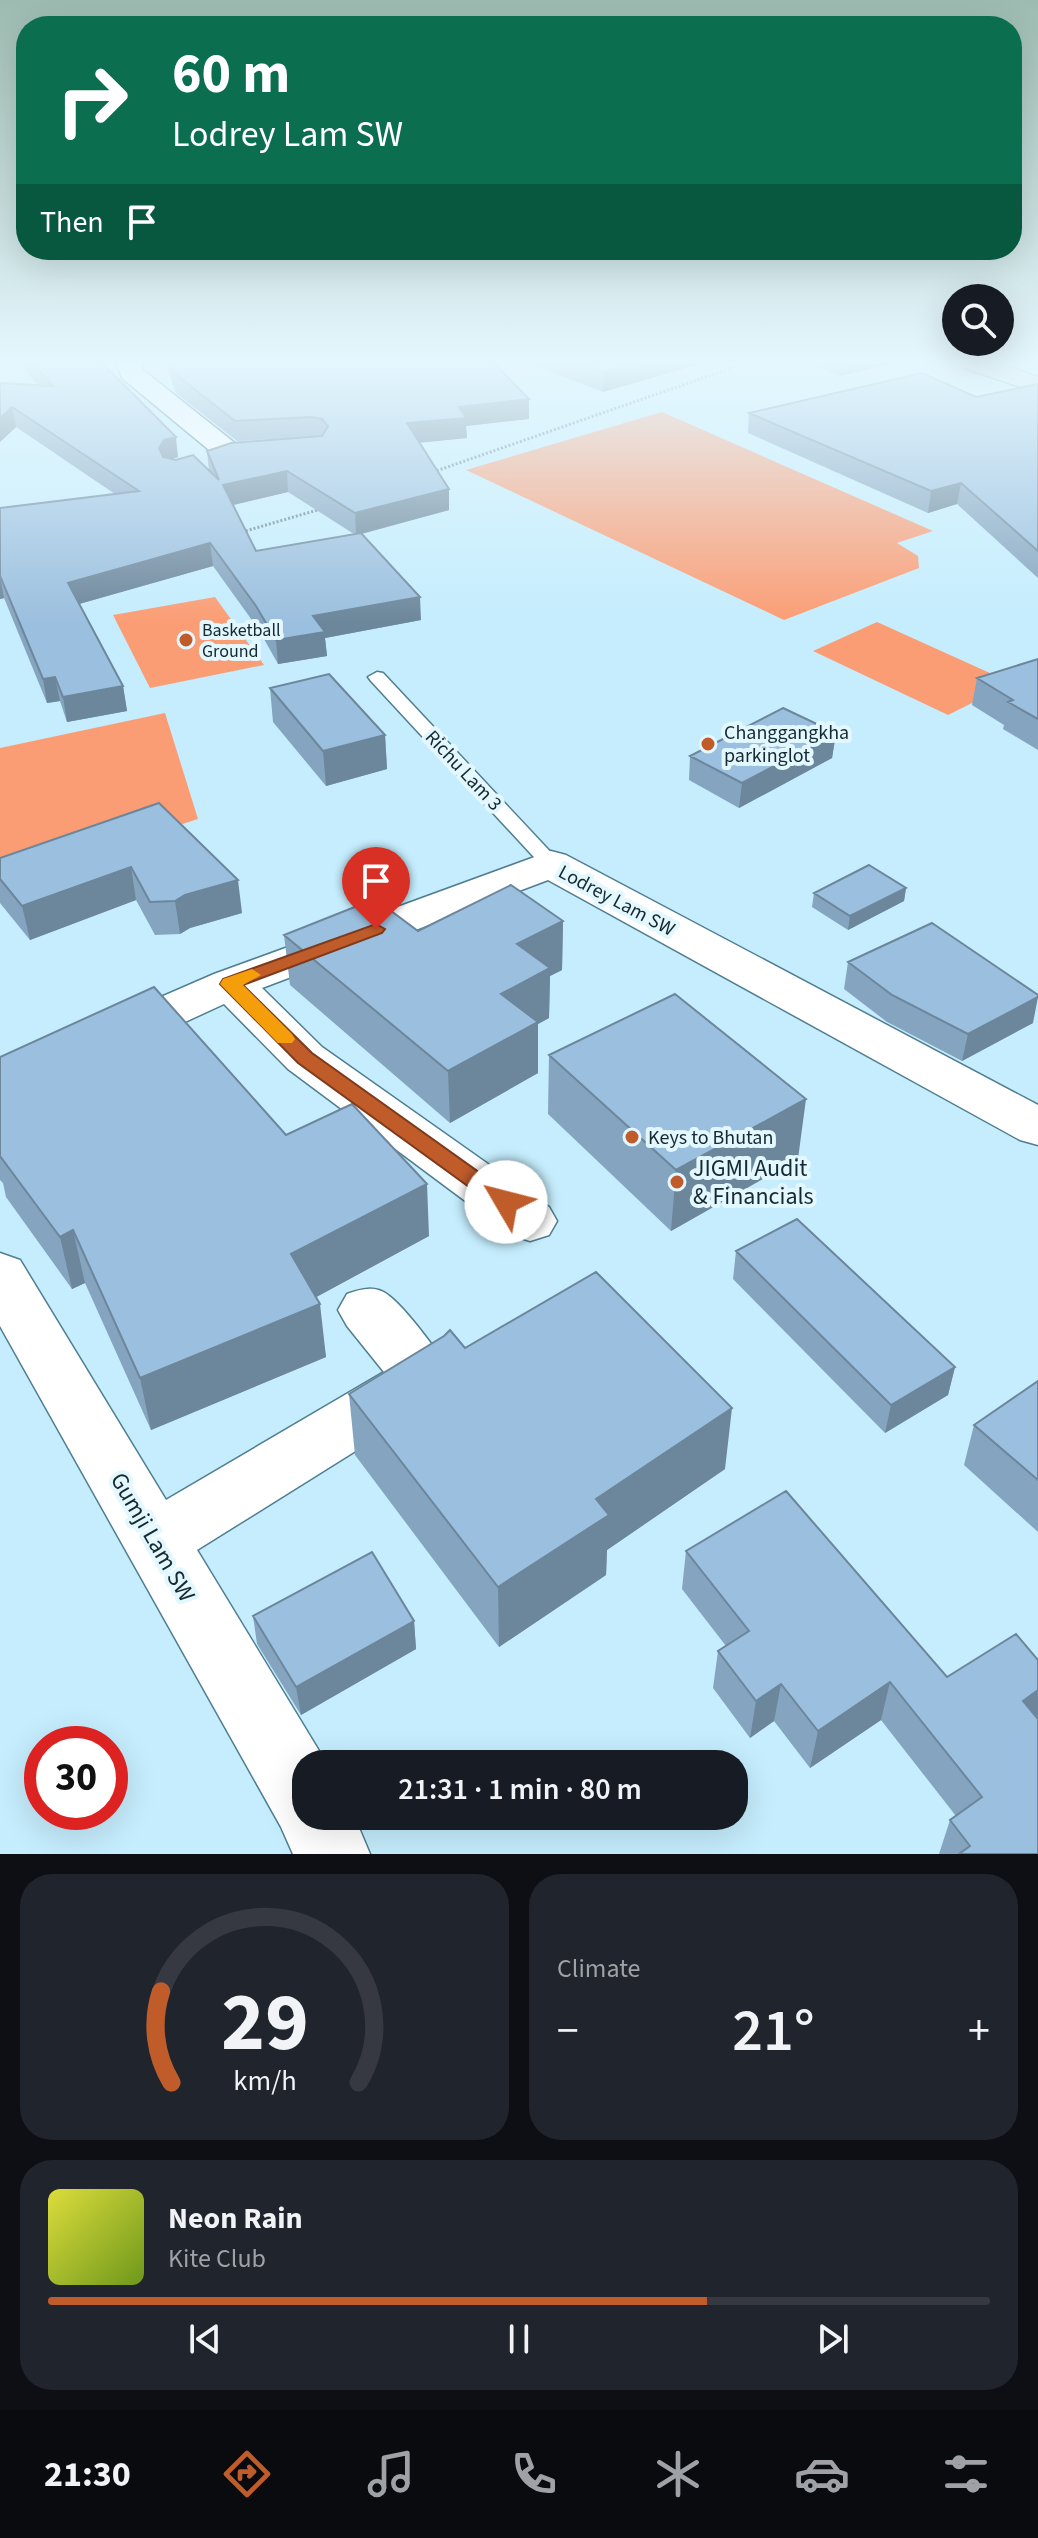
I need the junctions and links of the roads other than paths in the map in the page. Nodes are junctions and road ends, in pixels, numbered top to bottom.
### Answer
1 (208, 450) edge
2 (294, 450) edge
3 (377, 677) dead end
4 (551, 864) junction
5 (230, 984) junction
6 (84, 1049) edge
7 (1038, 1127) edge
8 (530, 1221) dead end
9 (0, 1275) edge
10 (367, 1310) dead end
11 (155, 1541) junction
12 (292, 1776) edge
13 (321, 1830) edge
14 (332, 1854) edge

1 - 2 street
3 - 4 lane, Richu Lam 3
4 - 5 street, Lodrey Lam SW
4 - 7 street, Lodrey Lam SW
5 - 6 street, Lodrey Lam SW
5 - 8 street
9 - 11 street, Gumji Lam SW
10 - 11 street
11 - 12 street, Gumji Lam SW
13 - 14 street

